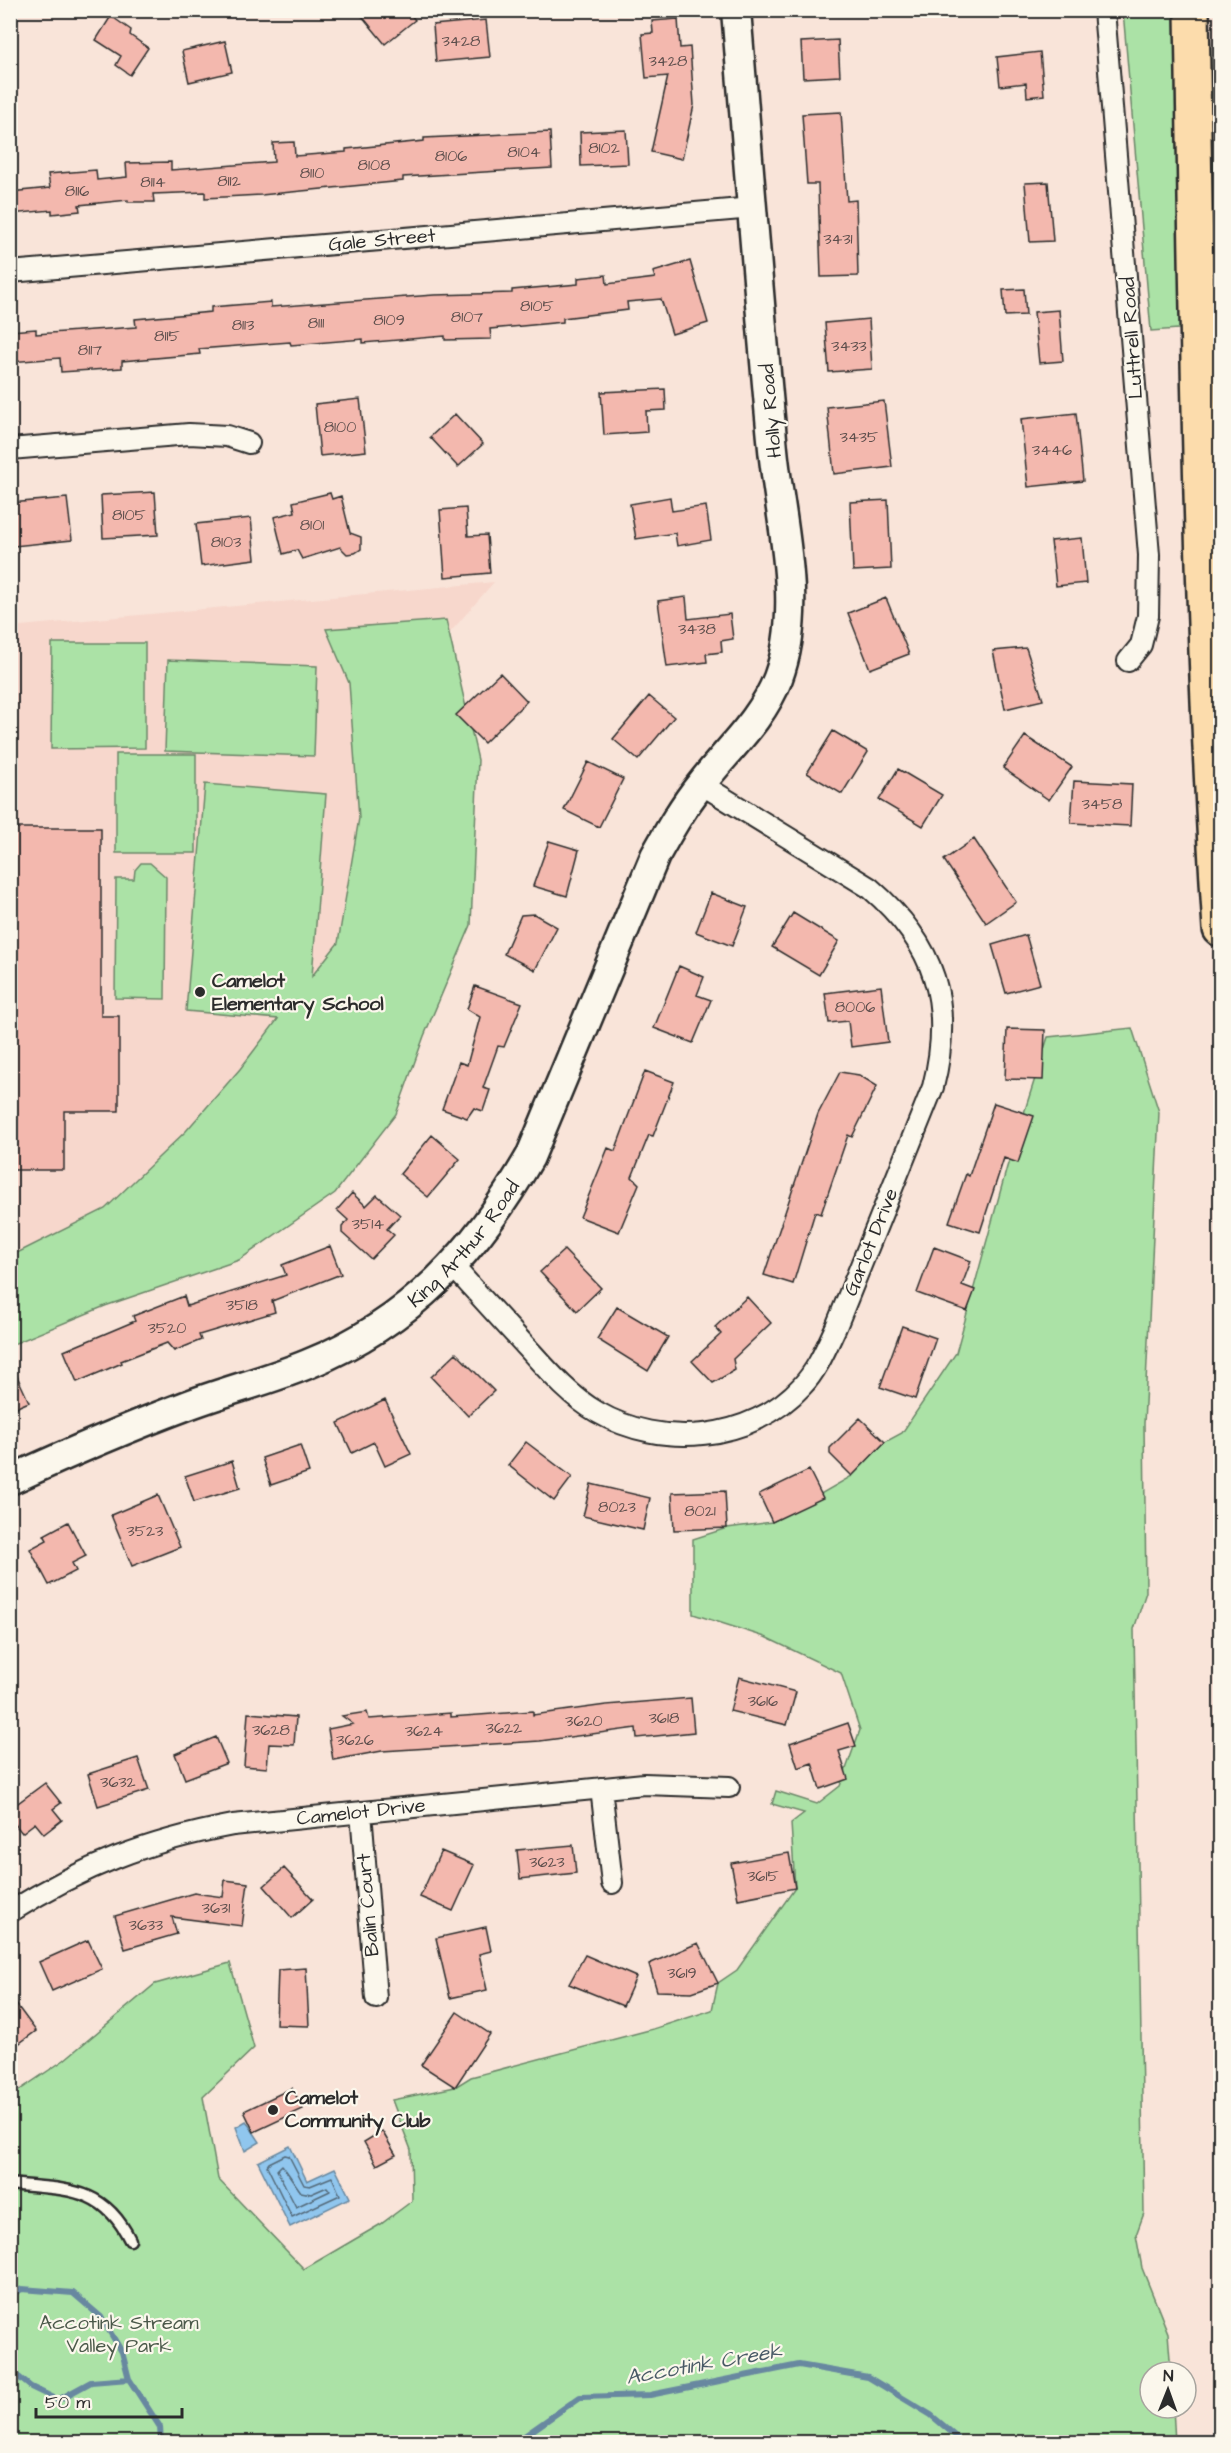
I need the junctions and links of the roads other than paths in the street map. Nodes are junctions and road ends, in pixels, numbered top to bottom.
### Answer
1 (736, 10) edge
2 (1104, 10) edge
3 (1192, 10) edge
4 (753, 208) junction
5 (10, 272) edge
6 (249, 443) dead end
7 (10, 449) edge
8 (1128, 661) dead end
9 (701, 784) junction
10 (1221, 928) edge
11 (453, 1266) junction
12 (10, 1480) edge
13 (729, 1787) dead end
14 (601, 1788) junction
15 (361, 1812) junction
16 (612, 1883) dead end
17 (10, 1912) edge
18 (376, 1998) dead end
19 (10, 2184) edge
20 (130, 2240) dead end

1 - 4 street, Holly Road
2 - 8 street, Luttrell Road
3 - 10 highway
4 - 5 street, Gale Street
4 - 9 street, Holly Road
6 - 7 street
9 - 11 street, King Arthur Road
9 - 11 street, Garlot Drive
11 - 12 street, King Arthur Road
13 - 14 street, Camelot Drive
14 - 15 street, Camelot Drive
14 - 16 street
15 - 17 street, Camelot Drive
15 - 18 street, Balin Court
19 - 20 lane

